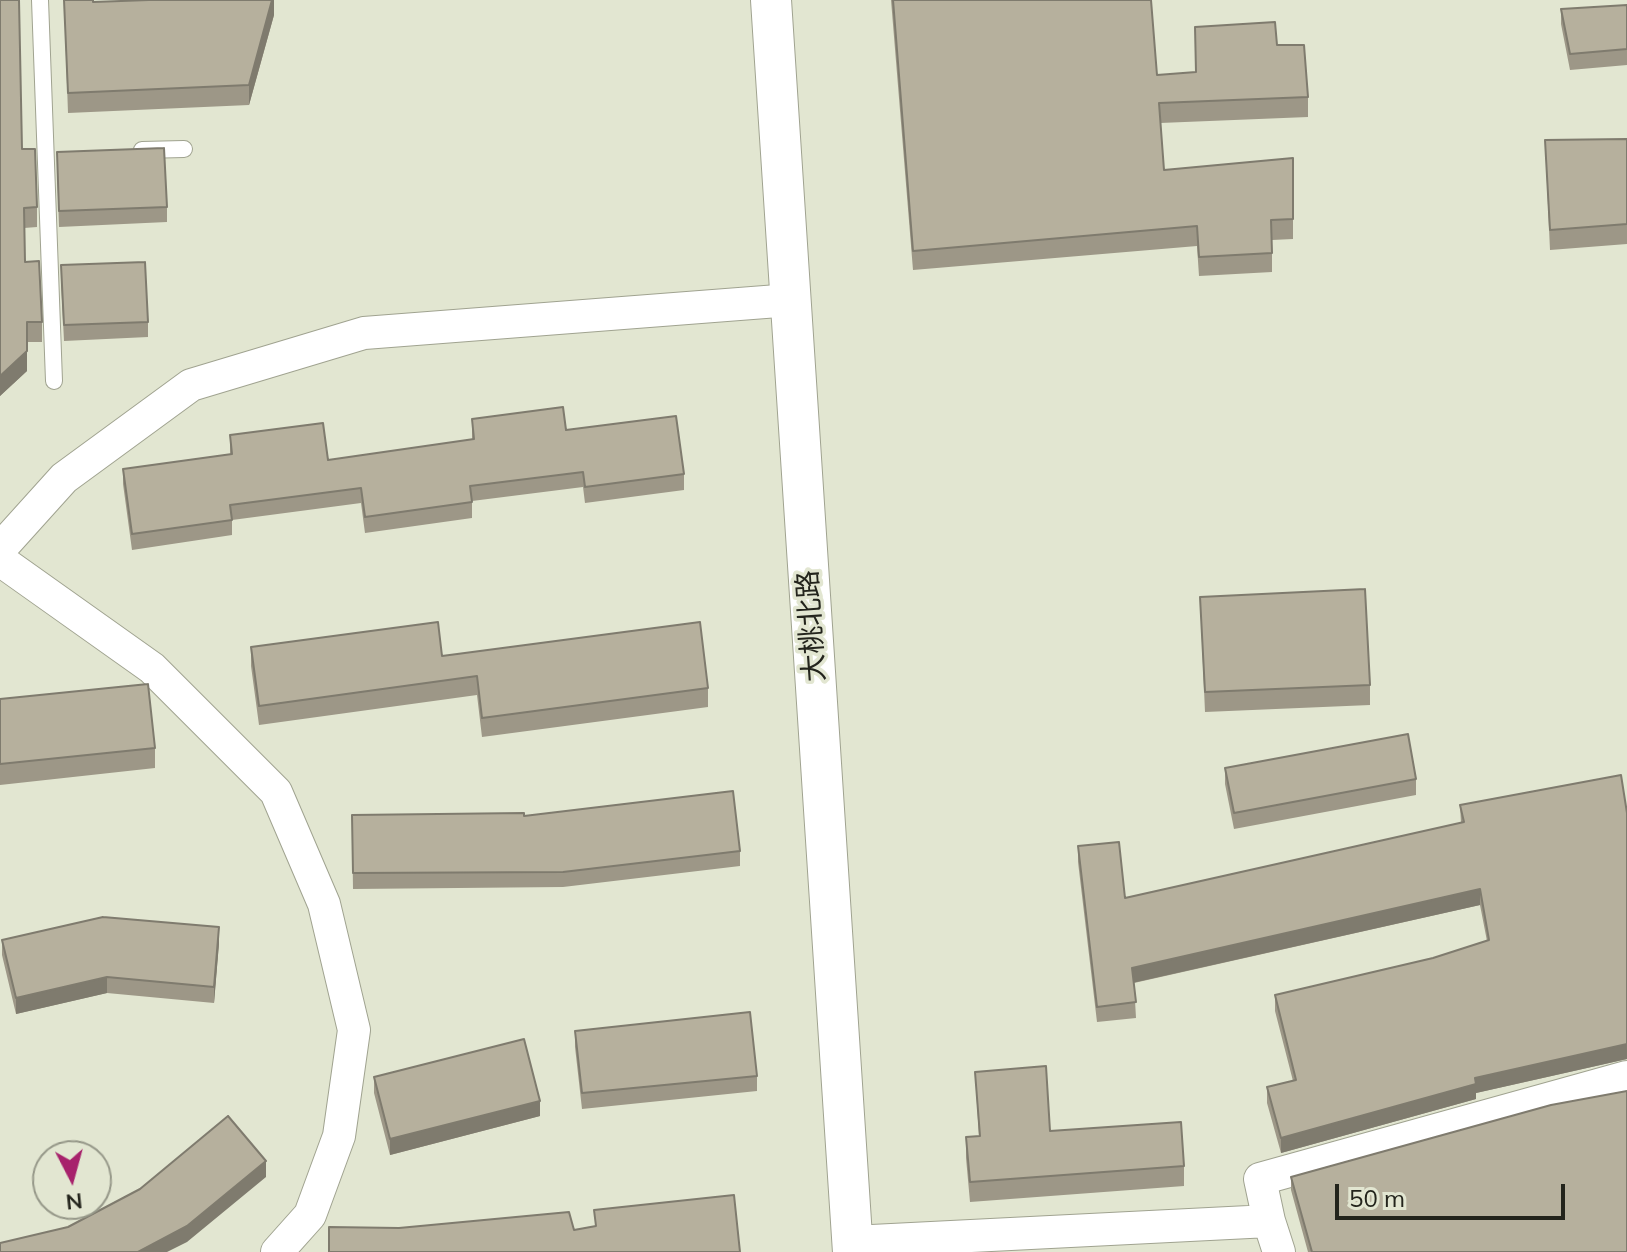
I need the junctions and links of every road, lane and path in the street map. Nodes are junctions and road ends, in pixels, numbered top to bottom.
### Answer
1 (40, 0) edge
2 (771, 0) edge
3 (184, 149) dead end
4 (123, 151) edge
5 (791, 300) junction
6 (54, 381) dead end
7 (0, 549) edge
8 (0, 560) edge
9 (1627, 1077) edge
10 (1269, 1221) junction
11 (852, 1247) edge
12 (277, 1252) edge
13 (1279, 1252) edge

1 - 6 lane
2 - 5 street, 大桃北路
3 - 4 lane
5 - 7 street
5 - 11 street, 大桃北路
8 - 12 street
9 - 10 street
10 - 11 street
10 - 13 street

